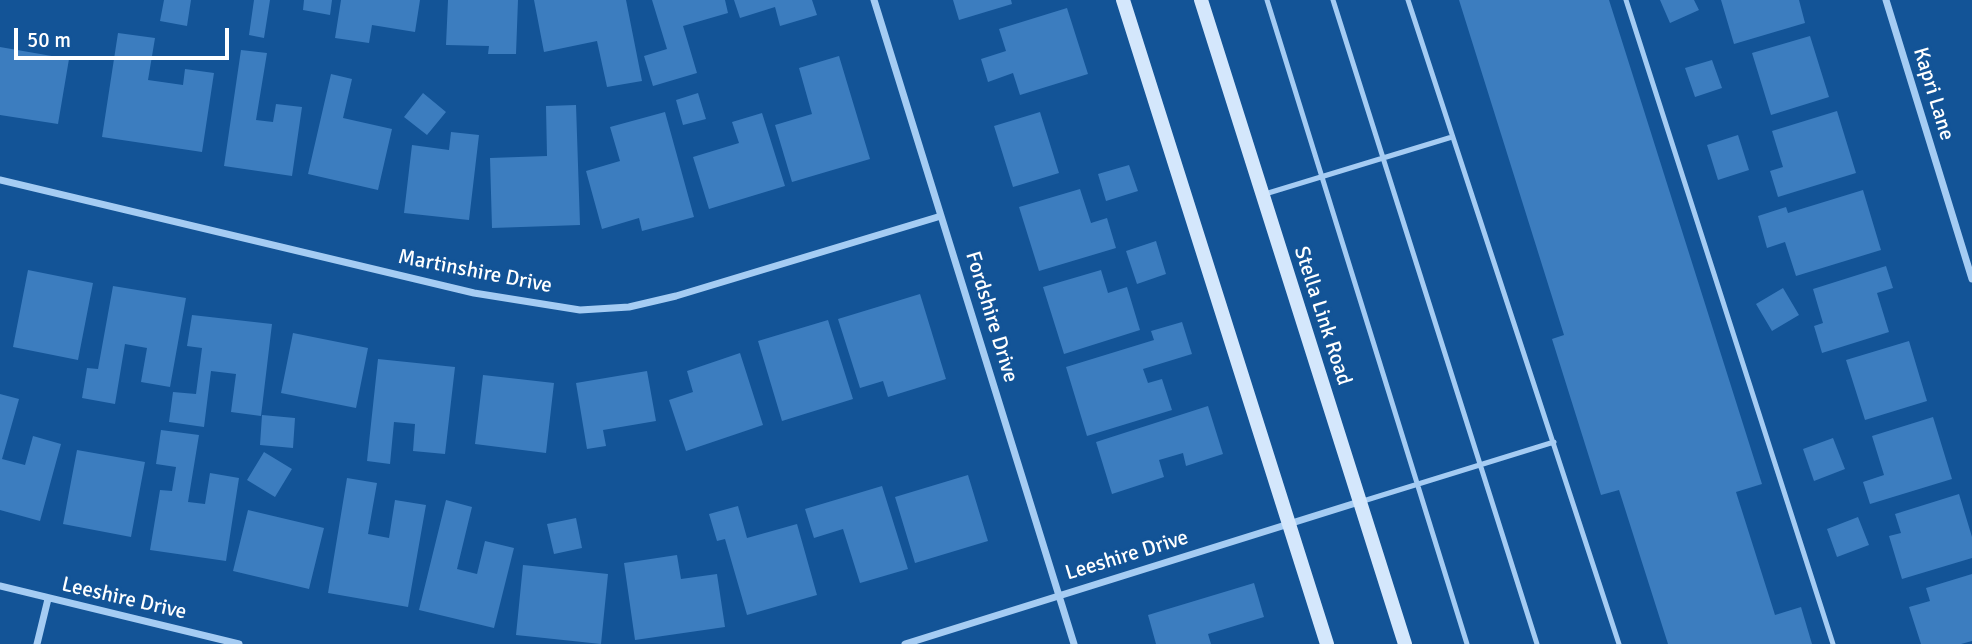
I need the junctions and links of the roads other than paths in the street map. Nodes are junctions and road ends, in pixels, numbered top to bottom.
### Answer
1 (874, 0) edge
2 (1123, 0) edge
3 (1201, 0) edge
4 (1267, 0) edge
5 (1333, 0) edge
6 (1408, 0) edge
7 (1626, 0) edge
8 (1886, 0) edge
9 (1452, 136) junction
10 (1384, 158) junction
11 (1322, 177) junction
12 (0, 180) edge
13 (1262, 195) junction
14 (942, 216) junction
15 (1972, 279) edge
16 (1554, 442) junction
17 (1481, 465) junction
18 (1418, 484) junction
19 (1359, 502) junction
20 (1289, 524) junction
21 (0, 586) edge
22 (1059, 596) junction
23 (48, 599) junction
24 (37, 644) edge
25 (239, 644) edge
26 (905, 644) edge
27 (1074, 644) edge
28 (1327, 644) edge
29 (1405, 644) edge
30 (1468, 644) edge
31 (1537, 644) edge
32 (1619, 644) edge
33 (1833, 644) edge

1 - 14 street, Fordshire Drive
2 - 20 main road
3 - 13 main road, Stella Link Road
4 - 11 lane
5 - 10 lane
6 - 9 lane
7 - 33 lane
8 - 15 street, Kapri Lane
9 - 10 lane
9 - 16 lane
10 - 11 lane
10 - 17 lane
11 - 13 lane
11 - 18 lane
12 - 14 street, Martinshire Drive
13 - 19 main road, Stella Link Road
14 - 22 street, Fordshire Drive
16 - 17 lane
16 - 32 lane
17 - 18 lane
17 - 31 lane
18 - 19 lane
18 - 30 lane
19 - 20 street, Leeshire Drive
19 - 29 main road, Stella Link Road
20 - 22 street, Leeshire Drive
20 - 28 main road
21 - 23 street, Leeshire Drive
22 - 26 street, Leeshire Drive
22 - 27 street, Fordshire Drive
23 - 24 street
23 - 25 street, Leeshire Drive

